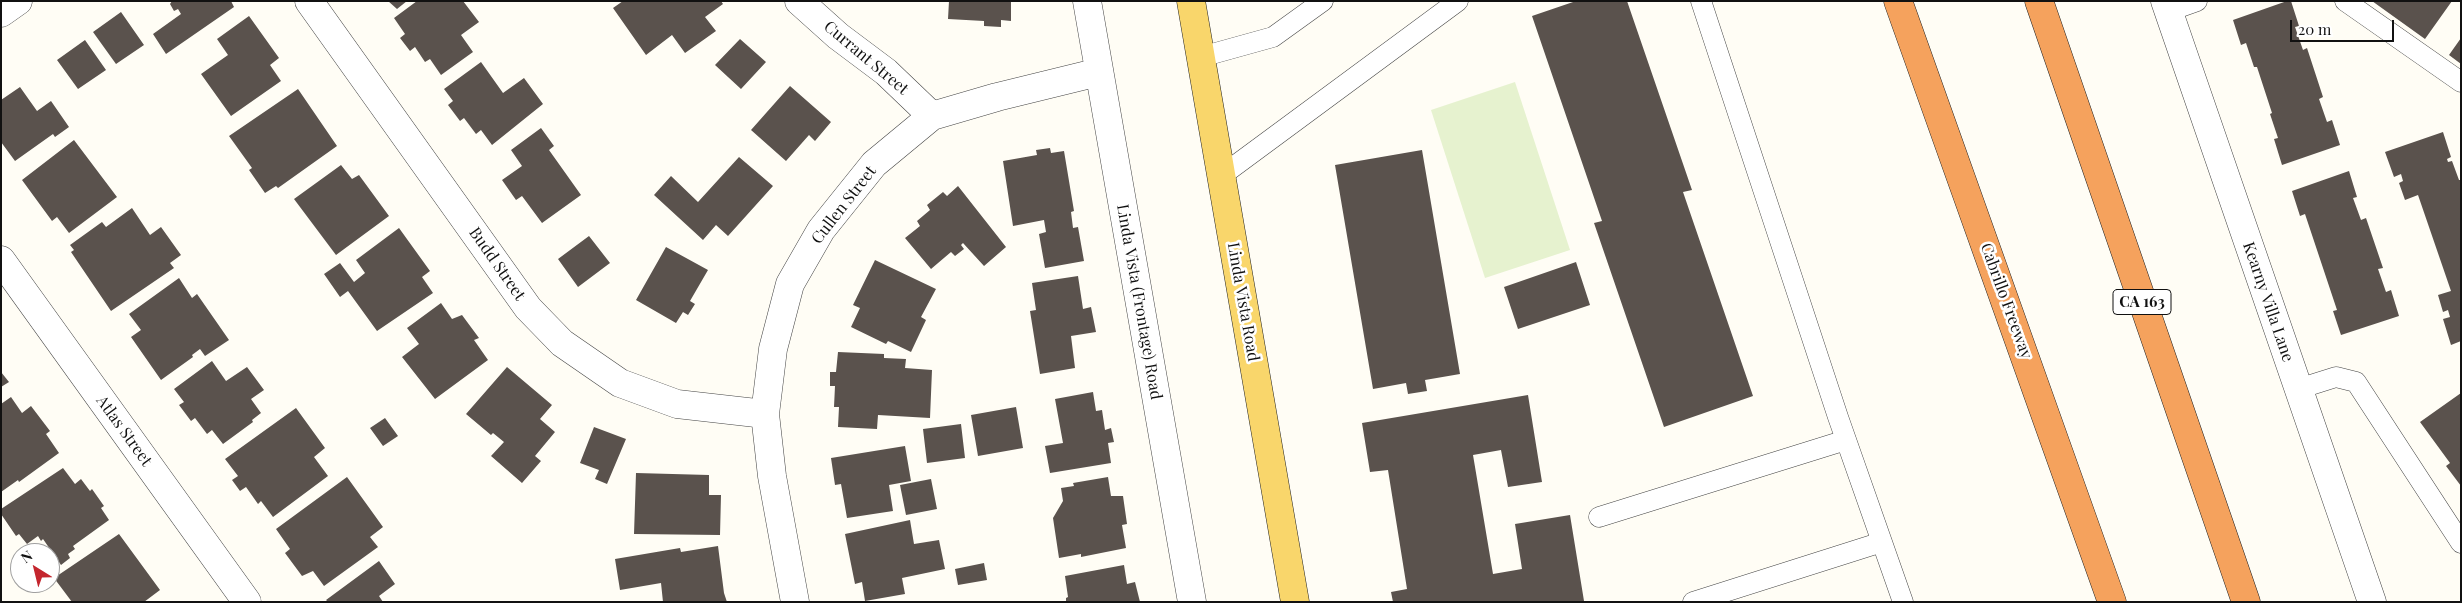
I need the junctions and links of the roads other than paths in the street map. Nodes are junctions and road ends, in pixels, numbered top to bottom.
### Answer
1 (18, 1) edge
2 (309, 1) edge
3 (798, 1) edge
4 (1087, 1) edge
5 (1191, 1) edge
6 (1323, 1) edge
7 (1458, 1) edge
8 (1701, 1) edge
9 (1898, 1) edge
10 (2039, 1) edge
11 (2197, 1) edge
12 (2345, 1) edge
13 (2167, 6) edge
14 (1, 13) edge
15 (1201, 57) junction
16 (1099, 72) junction
17 (2461, 82) edge
18 (932, 116) junction
19 (1221, 176) junction
20 (1, 260) edge
21 (2298, 388) junction
22 (766, 414) junction
23 (1846, 440) junction
24 (1599, 517) dead end
25 (1882, 542) junction
26 (2461, 543) edge
27 (246, 602) edge
28 (795, 602) edge
29 (1192, 602) edge
30 (1295, 602) edge
31 (1693, 602) edge
32 (1903, 602) edge
33 (2112, 602) edge
34 (2246, 602) edge
35 (2372, 602) edge

1 - 14 street
2 - 22 street, Budd Street
3 - 18 street, Currant Street
4 - 16 street, Linda Vista (Frontage) Road
5 - 15 main road, Linda Vista Road
6 - 15 lane
7 - 19 lane
8 - 23 lane
9 - 33 highway, Cabrillo Freeway
10 - 34 highway, CA 163
11 - 13 lane
12 - 17 lane
13 - 21 street, Kearny Villa Lane
15 - 19 main road, Linda Vista Road
16 - 18 street, Cullen Street
16 - 29 street, Linda Vista (Frontage) Road
18 - 22 street, Cullen Street
19 - 30 main road, Linda Vista Road
20 - 27 street, Atlas Street
21 - 26 lane
21 - 35 street, Kearny Villa Lane
22 - 28 street, Cullen Street
23 - 24 lane
23 - 25 lane
25 - 31 lane
25 - 32 lane

